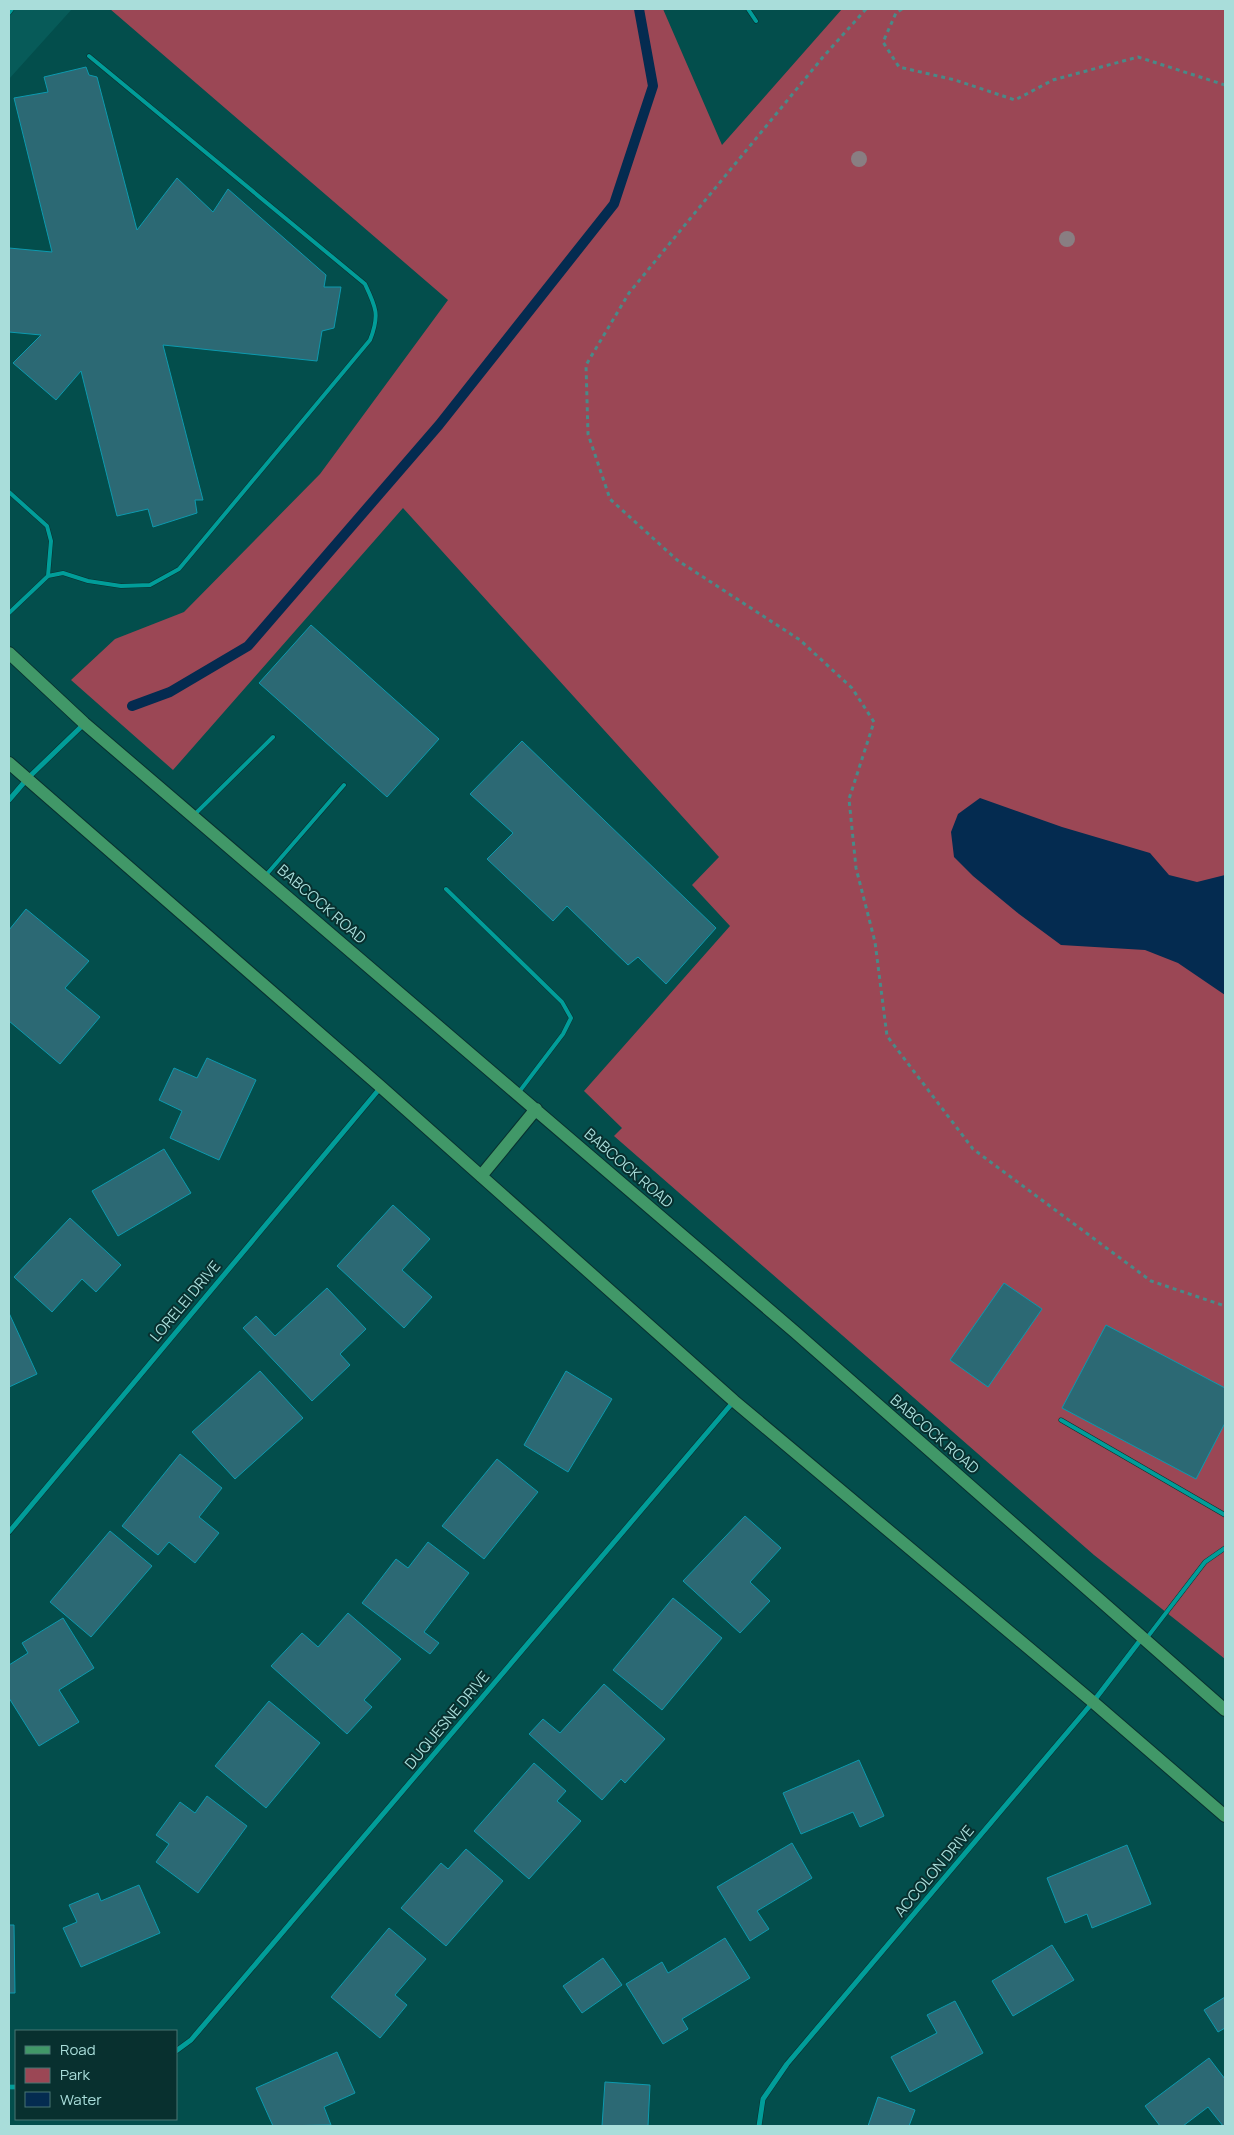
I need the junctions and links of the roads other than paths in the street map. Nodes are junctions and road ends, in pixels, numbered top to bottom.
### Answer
1 (12, 9) edge
2 (748, 9) edge
3 (9, 13) edge
4 (756, 21) dead end
5 (89, 56) dead end
6 (9, 492) edge
7 (48, 576) junction
8 (9, 613) edge
9 (9, 653) edge
10 (84, 723) junction
11 (273, 737) dead end
12 (9, 763) edge
13 (27, 779) junction
14 (344, 785) dead end
15 (9, 800) edge
16 (194, 816) junction
17 (265, 877) junction
18 (446, 889) dead end
19 (381, 1087) junction
20 (518, 1094) junction
21 (536, 1110) junction
22 (481, 1176) junction
23 (734, 1401) junction
24 (1061, 1420) dead end
25 (1225, 1515) edge
26 (9, 1532) edge
27 (1225, 1548) edge
28 (1143, 1639) junction
29 (1093, 1702) junction
30 (1225, 1710) edge
31 (1225, 1816) edge
32 (178, 2050) edge
33 (759, 2126) edge

1 - 3 lane
2 - 4 lane
5 - 7 lane
6 - 7 lane
7 - 8 lane
9 - 10 main road, BABCOCK ROAD
10 - 13 street
10 - 16 main road, BABCOCK ROAD
11 - 16 lane
12 - 13 main road
13 - 15 street
13 - 19 main road
14 - 17 lane
16 - 17 main road, BABCOCK ROAD
17 - 20 main road, BABCOCK ROAD
18 - 20 lane
19 - 22 main road
19 - 26 street, LORELEI DRIVE
20 - 21 main road, BABCOCK ROAD
21 - 22 main road
21 - 28 main road, BABCOCK ROAD
22 - 23 main road
23 - 29 main road
23 - 32 street, DUQUESNE DRIVE
24 - 25 lane
27 - 28 lane
28 - 29 street, ACCOLON DRIVE
28 - 30 main road, BABCOCK ROAD
29 - 31 main road
29 - 33 street, ACCOLON DRIVE

